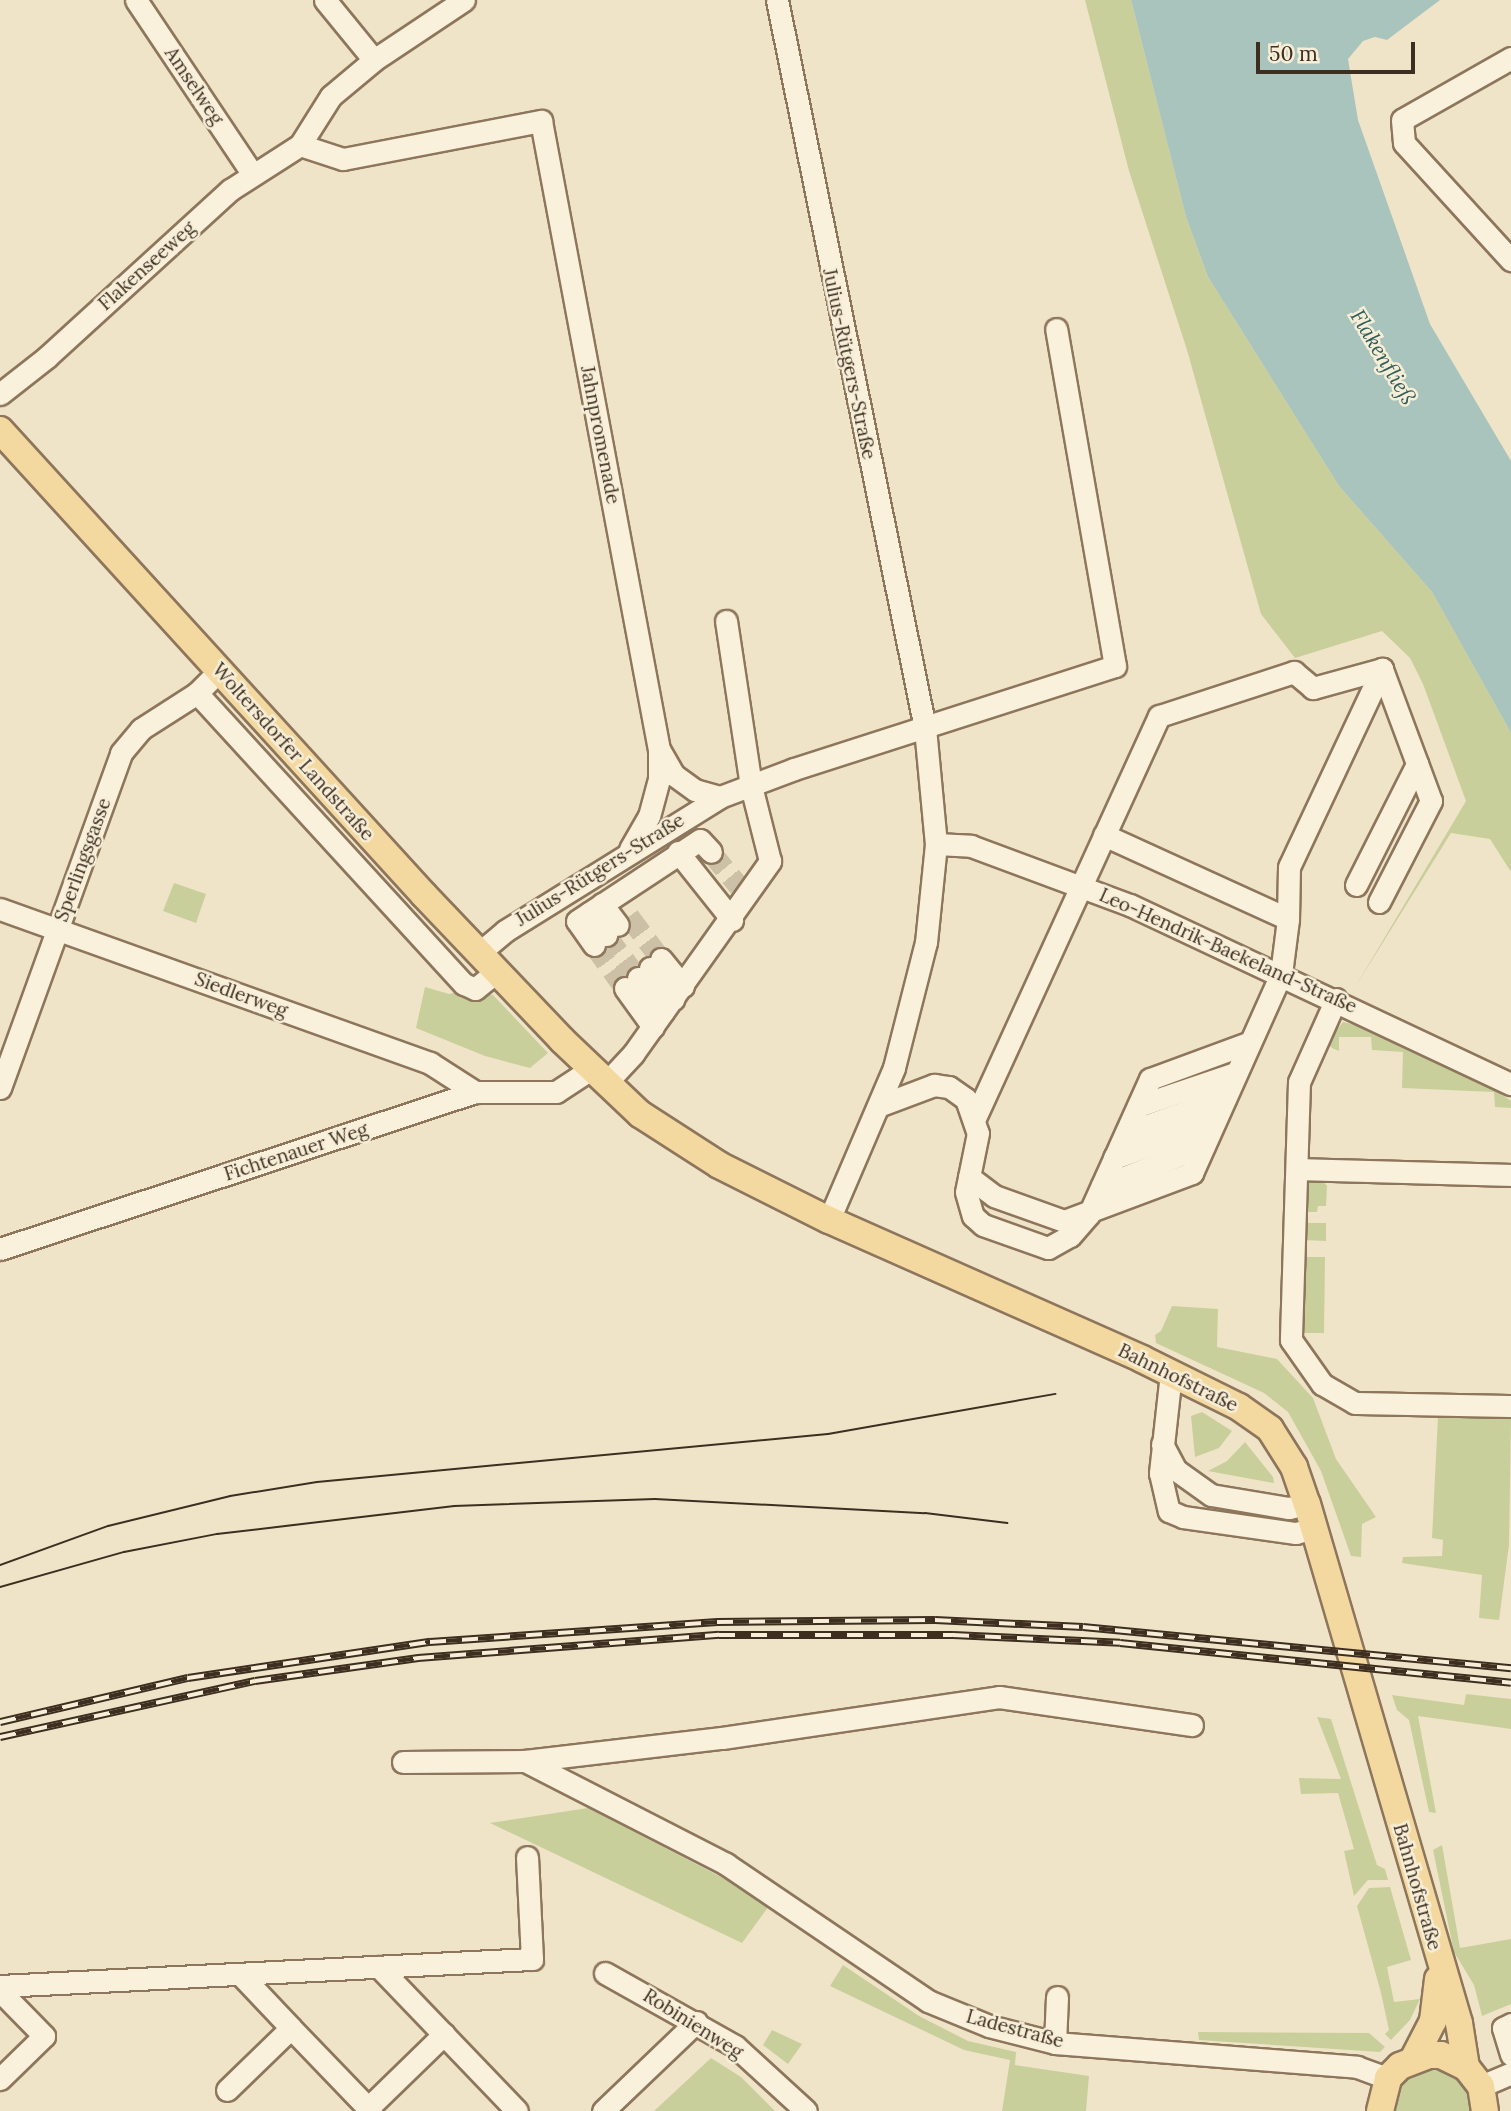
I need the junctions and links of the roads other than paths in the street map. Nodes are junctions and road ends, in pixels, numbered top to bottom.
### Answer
1 (136, 0) edge
2 (325, 0) edge
3 (464, 0) edge
4 (777, 0) edge
5 (1511, 58) edge
6 (374, 60) junction
7 (299, 145) junction
8 (251, 172) junction
9 (1511, 260) edge
10 (1056, 329) dead end
11 (0, 394) edge
12 (0, 430) edge
13 (726, 621) dead end
14 (1382, 669) junction
15 (219, 671) junction
16 (197, 693) junction
17 (925, 728) junction
18 (659, 750) junction
19 (1418, 764) junction
20 (751, 786) junction
21 (720, 797) junction
22 (1104, 835) junction
23 (936, 844) junction
24 (629, 851) junction
25 (678, 852) junction
26 (711, 852) tunnel mouth
27 (1080, 884) junction
28 (1356, 885) dead end
29 (567, 891) junction
30 (1379, 902) dead end
31 (597, 907) junction
32 (0, 909) edge
33 (1288, 919) junction
34 (732, 920) junction
35 (58, 930) junction
36 (488, 963) junction
37 (1280, 974) junction
38 (1336, 999) junction
39 (668, 1006) junction
40 (1248, 1043) junction
41 (1235, 1073) junction
42 (598, 1076) junction
43 (1511, 1084) edge
44 (0, 1088) edge
45 (475, 1093) junction
46 (1226, 1097) junction
47 (881, 1105) junction
48 (1138, 1106) junction
49 (975, 1117) junction
50 (1214, 1122) junction
51 (1126, 1133) junction
52 (1203, 1146) junction
53 (1114, 1158) junction
54 (1297, 1169) junction
55 (1511, 1175) edge
56 (969, 1177) junction
57 (1102, 1186) junction
58 (1089, 1214) junction
59 (829, 1220) junction
60 (0, 1250) edge
61 (1171, 1373) junction
62 (1511, 1406) edge
63 (1162, 1444) junction
64 (1311, 1516) junction
65 (1192, 1725) dead end
66 (525, 1761) junction
67 (403, 1762) dead end
68 (527, 1857) dead end
69 (1439, 1964) junction
70 (379, 1967) junction
71 (605, 1973) dead end
72 (240, 1974) junction
73 (0, 1988) edge
74 (1057, 1997) dead end
75 (696, 2022) junction
76 (1507, 2026) edge
77 (291, 2028) junction
78 (444, 2034) junction
79 (1055, 2043) junction
80 (1511, 2055) edge
81 (1414, 2058) junction
82 (1511, 2073) edge
83 (1388, 2078) junction
84 (0, 2079) edge
85 (1477, 2088) edge
86 (227, 2090) dead end
87 (369, 2109) edge
88 (517, 2111) edge
89 (603, 2111) edge
90 (806, 2111) edge
91 (1379, 2111) edge

1 - 8 street, Amselweg
2 - 6 street
3 - 6 street, Flakenseeweg
4 - 17 street, Julius-Rütgers-Straße
5 - 9 street
6 - 7 street, Flakenseeweg
7 - 8 street, Flakenseeweg
7 - 18 street, Jahnpromenade
8 - 11 street, Flakenseeweg
10 - 17 street, Julius-Rütgers-Straße
12 - 15 main road, Woltersdorfer Landstraße
13 - 20 street, Fichtenauer Weg
14 - 19 street
14 - 22 street
14 - 33 street
15 - 16 street, Sperlingsgasse
15 - 36 main road, Woltersdorfer Landstraße
16 - 35 street, Sperlingsgasse
16 - 36 street, Julius-Rütgers-Straße
17 - 20 street, Julius-Rütgers-Straße
17 - 23 street, Julius-Rütgers-Straße
18 - 21 street, Jahnpromenade
18 - 24 street, Jahnpromenade
19 - 28 street
19 - 30 street
20 - 21 street, Julius-Rütgers-Straße
20 - 34 street, Fichtenauer Weg
21 - 24 street, Julius-Rütgers-Straße
22 - 27 street
22 - 33 street
23 - 27 street, Leo-Hendrik-Baekeland-Straße
23 - 47 street, Julius-Rütgers-Straße
24 - 29 street, Julius-Rütgers-Straße
25 - 26 street
25 - 31 street
25 - 34 street
27 - 37 street, Leo-Hendrik-Baekeland-Straße
27 - 49 street
29 - 31 street
29 - 36 street, Julius-Rütgers-Straße
31 - 31 street
32 - 35 street, Siedlerweg
33 - 37 street
34 - 39 street, Fichtenauer Weg
35 - 44 street, Sperlingsgasse
35 - 45 street, Siedlerweg
36 - 42 main road, Woltersdorfer Landstraße
37 - 38 street, Leo-Hendrik-Baekeland-Straße
37 - 40 street
38 - 43 street, Leo-Hendrik-Baekeland-Straße
38 - 54 street
39 - 39 street
39 - 42 street, Fichtenauer Weg
40 - 41 street
40 - 48 street
41 - 46 street
41 - 48 street
42 - 45 street, Fichtenauer Weg
42 - 59 main road, Bahnhofstraße
45 - 60 street, Fichtenauer Weg
46 - 50 street
46 - 51 street
47 - 49 street
47 - 59 street, Julius-Rütgers-Straße
48 - 51 street
49 - 56 street
50 - 52 street
50 - 53 street
51 - 53 street
52 - 57 street
52 - 58 street
53 - 57 street
54 - 55 street
54 - 62 street
56 - 58 street
56 - 58 street
57 - 58 street
59 - 61 main road, Bahnhofstraße
61 - 63 street
61 - 64 main road, Bahnhofstraße
63 - 64 street
63 - 64 street
64 - 69 main road, Bahnhofstraße
65 - 66 street
66 - 67 street
66 - 79 street, Ladestraße
68 - 70 street
69 - 81 main road, Bahnhofstraße
69 - 85 main road, Bahnhofstraße
70 - 72 street
70 - 78 street
71 - 75 street, Robinienweg
72 - 73 street
72 - 77 street
73 - 84 street
74 - 79 street
75 - 89 street
75 - 90 street, Robinienweg
76 - 80 street
77 - 86 street
77 - 87 street
78 - 87 street
78 - 88 street
79 - 83 street, Ladestraße
81 - 83 main road
81 - 85 main road
82 - 85 street
83 - 91 main road

